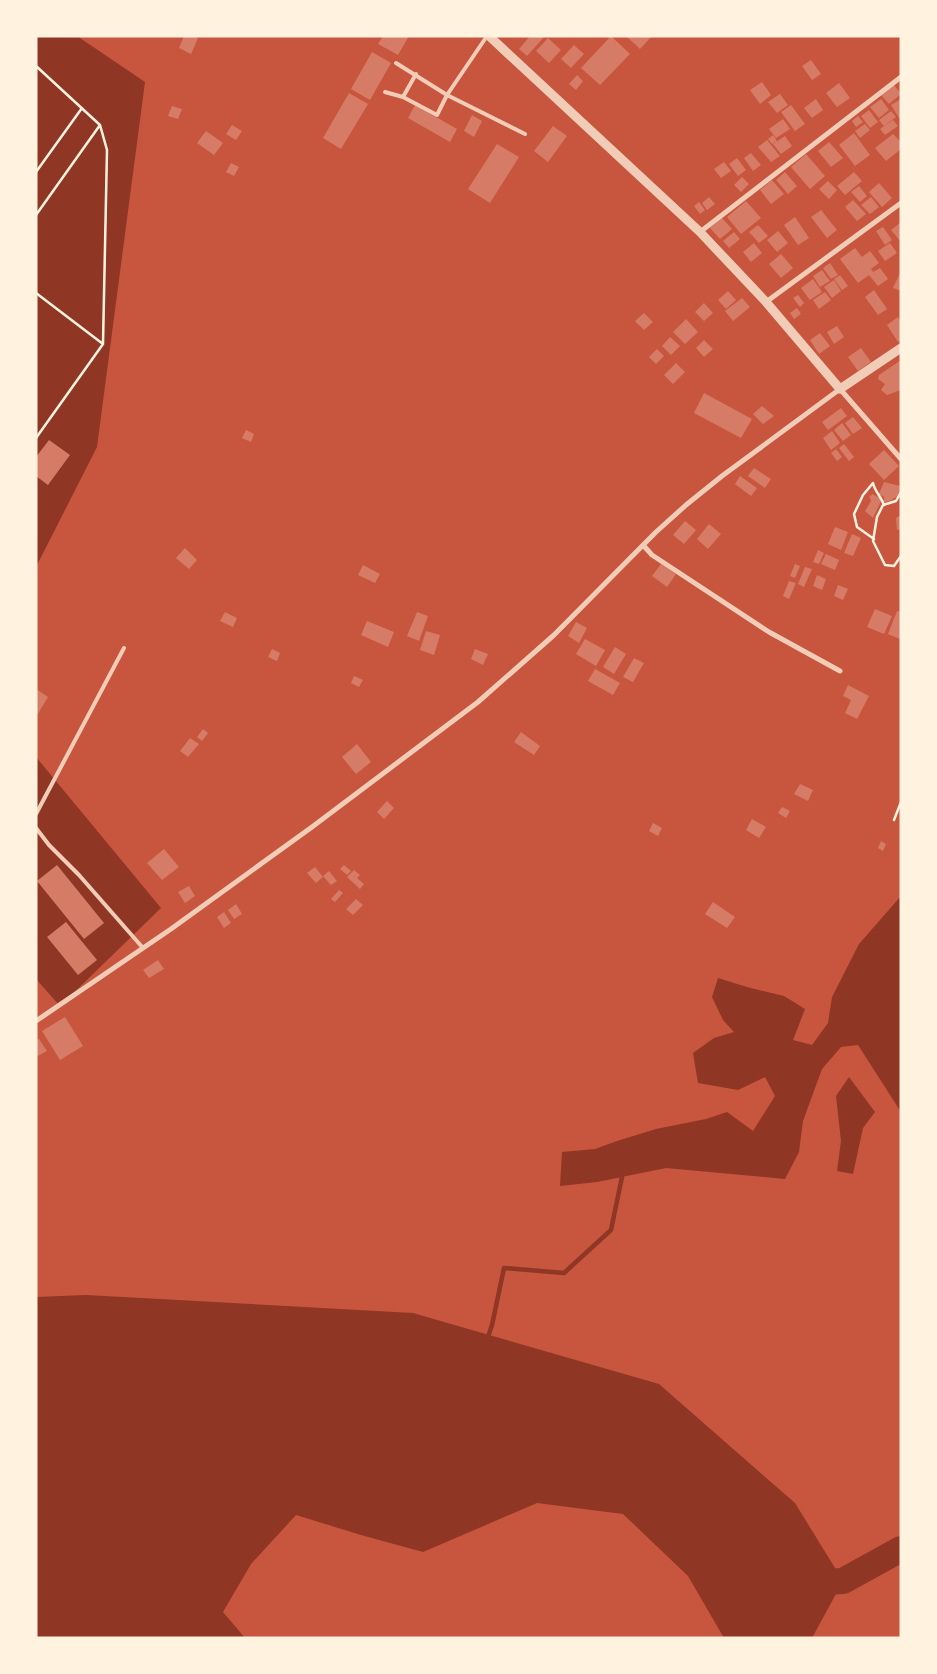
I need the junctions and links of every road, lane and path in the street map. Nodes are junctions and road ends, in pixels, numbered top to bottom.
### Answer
1 (488, 36) edge
2 (396, 63) dead end
3 (36, 66) edge
4 (416, 74) junction
5 (901, 77) edge
6 (385, 92) dead end
7 (447, 95) junction
8 (403, 97) junction
9 (82, 108) junction
10 (100, 125) junction
11 (525, 134) dead end
12 (36, 172) edge
13 (901, 203) edge
14 (36, 215) edge
15 (700, 232) junction
16 (36, 293) edge
17 (766, 302) junction
18 (104, 344) junction
19 (901, 348) edge
20 (840, 389) junction
21 (36, 438) edge
22 (901, 459) edge
23 (901, 492) edge
24 (884, 505) junction
25 (874, 539) junction
26 (643, 545) junction
27 (901, 556) edge
28 (124, 648) dead end
29 (840, 671) dead end
30 (901, 802) edge
31 (36, 814) edge
32 (894, 820) dead end
33 (36, 828) edge
34 (143, 948) junction
35 (36, 1021) edge

1 - 7 lane
1 - 15 street
2 - 4 lane
3 - 9 path
4 - 7 lane
4 - 8 lane
5 - 15 street
6 - 8 lane
7 - 8 lane
7 - 11 lane
9 - 10 path
9 - 12 path
10 - 14 path
10 - 18 path
13 - 17 street
15 - 17 street
16 - 18 path
17 - 20 street
18 - 21 path
19 - 20 street
20 - 22 street
20 - 26 street
23 - 24 path
24 - 25 path
24 - 25 path
25 - 27 path
26 - 29 street
26 - 34 street
28 - 31 lane
30 - 32 path
33 - 34 lane
34 - 35 street

